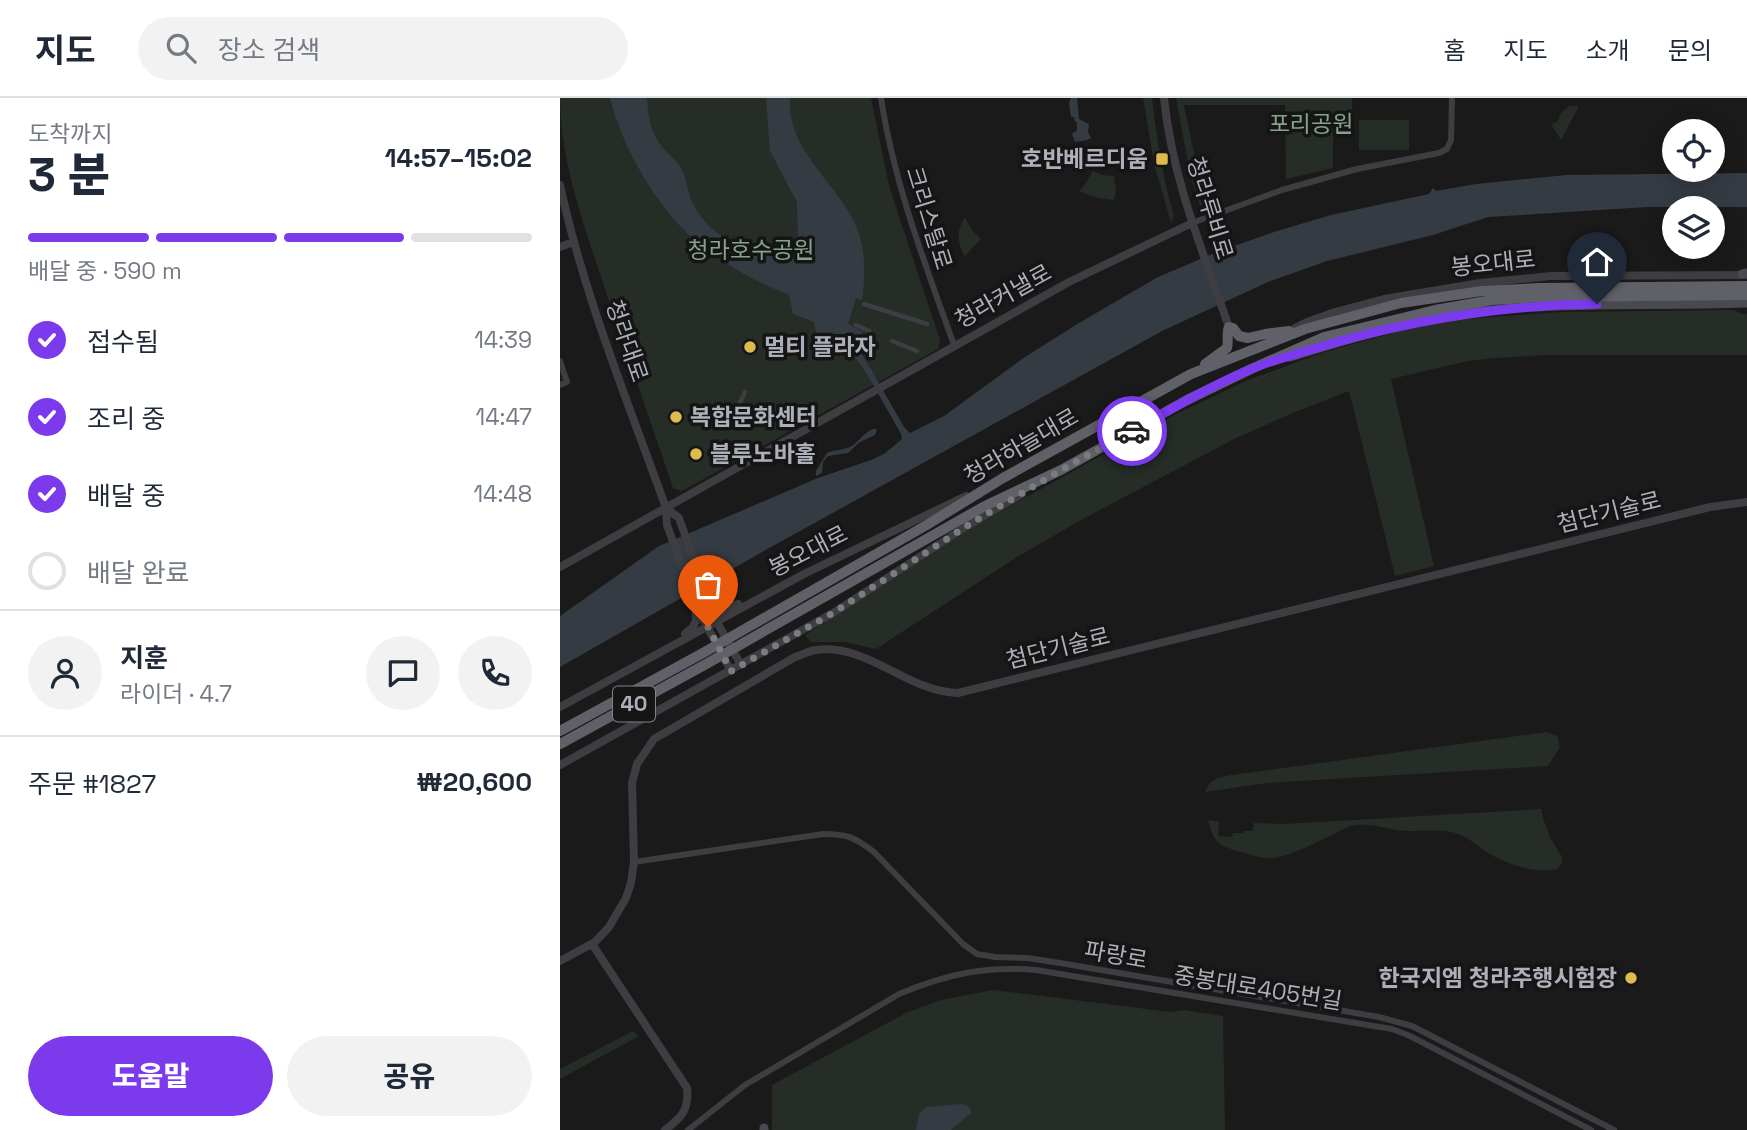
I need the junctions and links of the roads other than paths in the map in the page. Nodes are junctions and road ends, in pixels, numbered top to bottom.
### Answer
1 (881, 98) edge
2 (1164, 98) edge
3 (1452, 98) edge
4 (560, 185) edge
5 (1192, 223) junction
6 (573, 242) junction
7 (560, 247) edge
8 (1746, 275) edge
9 (1746, 286) edge
10 (1418, 300) junction
11 (1746, 301) edge
12 (864, 304) dead end
13 (1335, 312) junction
14 (927, 324) dead end
15 (856, 325) dead end
16 (1229, 327) junction
17 (869, 331) dead end
18 (1289, 331) junction
19 (892, 341) dead end
20 (954, 345) junction
21 (1255, 349) junction
22 (917, 351) dead end
23 (560, 361) edge
24 (1191, 374) junction
25 (560, 385) edge
26 (745, 392) dead end
27 (734, 415) dead end
28 (1061, 470) junction
29 (1003, 478) junction
30 (1747, 502) edge
31 (666, 508) junction
32 (560, 567) edge
33 (760, 597) junction
34 (708, 599) junction
35 (696, 606) junction
36 (712, 625) junction
37 (738, 639) junction
38 (677, 641) junction
39 (706, 658) junction
40 (741, 665) junction
41 (731, 671) junction
42 (560, 707) edge
43 (560, 731) edge
44 (560, 744) edge
45 (560, 765) edge
46 (634, 862) junction
47 (593, 944) junction
48 (560, 961) edge
49 (665, 1130) edge
50 (688, 1130) edge
51 (1591, 1130) edge
52 (1615, 1130) edge

1 - 20 street, 크리스탈로
2 - 5 street, 청라루비로
3 - 5 street, 청라커낼로
4 - 6 street, 청라대로
5 - 16 street, 청라루비로
5 - 20 street, 청라커낼로
6 - 7 street
6 - 31 street, 청라대로
8 - 13 street, 봉오대로 / 40
9 - 10 highway, 청라하늘대로
10 - 13 highway
10 - 21 highway, 청라하늘대로
11 - 28 highway, 청라하늘대로 / 40
12 - 14 street
13 - 18 street, 봉오대로 / 40
15 - 17 street
16 - 18 highway
16 - 24 highway
18 - 21 street, 봉오대로 / 40
19 - 22 street
20 - 31 street, 청라커낼로
21 - 24 highway, 청라하늘대로 / 40
23 - 25 street
24 - 29 highway, 청라하늘대로 / 40
26 - 27 street
28 - 37 highway, 청라하늘대로 / 40
28 - 40 street, 40
29 - 33 street, 봉오대로 / 40
29 - 37 highway, 청라하늘대로 / 40
30 - 46 street, 첨단기술로
31 - 32 street, 청라커낼로
31 - 34 street
31 - 35 street, 청라대로
33 - 34 street
33 - 36 street, 봉오대로 / 40
34 - 36 street
35 - 36 street
35 - 38 street
36 - 38 street, 봉오대로 / 40
36 - 40 street
36 - 41 street
37 - 39 highway, 청라하늘대로 / 40
38 - 42 street, 봉오대로 / 40
39 - 43 highway, 청라하늘대로 / 40
39 - 44 highway, 청라하늘대로 / 40
40 - 41 street, 40
41 - 45 street, 40
46 - 47 street, 첨단기술로
46 - 52 street, 파랑로
47 - 48 street, 첨단기술로
47 - 49 street
50 - 51 street, 중봉대로405번길

